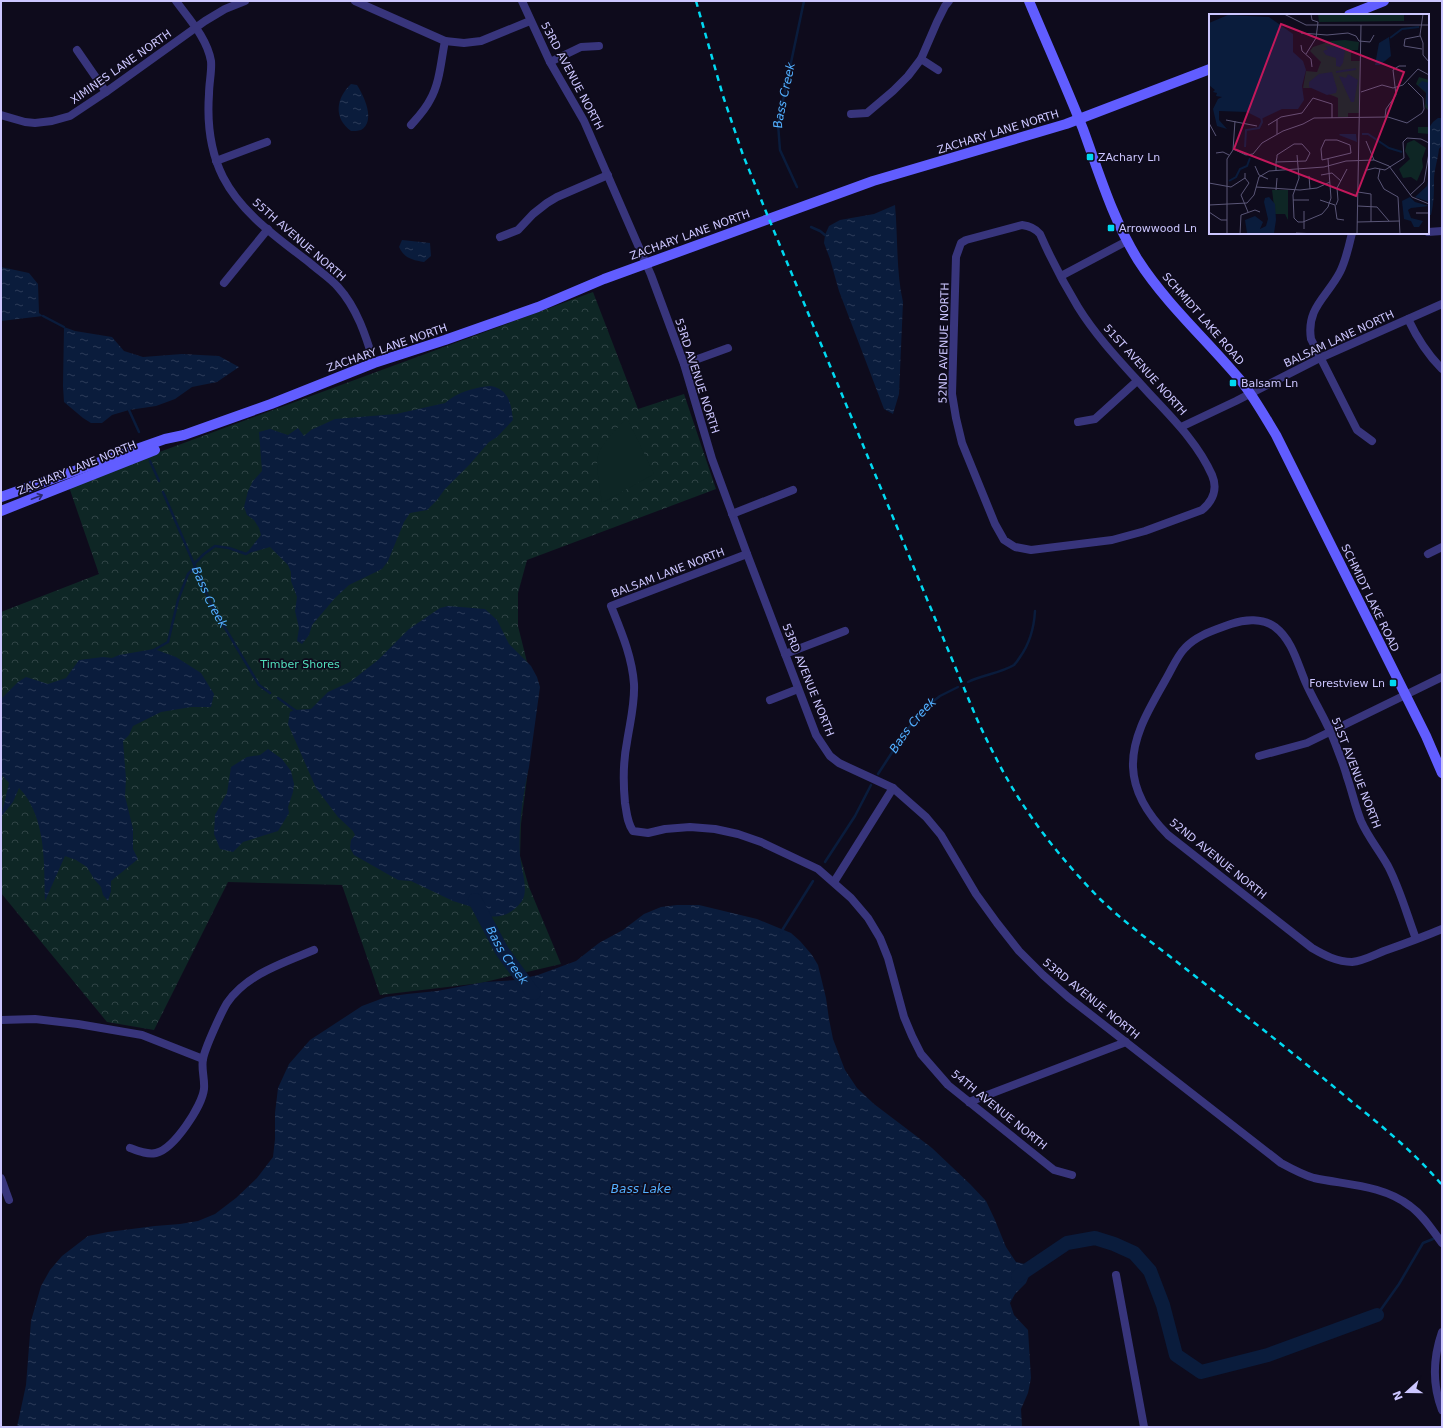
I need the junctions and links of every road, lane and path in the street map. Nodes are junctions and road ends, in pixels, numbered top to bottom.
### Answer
1 (176, 1) edge
2 (245, 1) edge
3 (355, 1) edge
4 (522, 1) edge
5 (949, 1) edge
6 (1029, 1) edge
7 (1384, 1) edge
8 (1351, 14) edge
9 (530, 21) junction
10 (195, 28) junction
11 (445, 41) junction
12 (599, 46) dead end
13 (77, 50) dead end
14 (921, 59) junction
15 (550, 62) junction
16 (1209, 69) edge
17 (938, 70) dead end
18 (106, 92) junction
19 (851, 114) dead end
20 (1, 115) edge
21 (1079, 119) junction
22 (411, 126) dead end
23 (267, 142) dead end
24 (216, 161) junction
25 (608, 175) junction
26 (1022, 225) joint
27 (268, 230) junction
28 (1442, 231) edge
29 (1429, 232) edge
30 (1352, 234) edge
31 (500, 237) dead end
32 (1127, 241) junction
33 (646, 263) junction
34 (1061, 276) junction
35 (224, 283) dead end
36 (1442, 304) edge
37 (1408, 319) junction
38 (728, 348) dead end
39 (1320, 358) junction
40 (374, 363) junction
41 (684, 364) junction
42 (1442, 369) edge
43 (1137, 381) junction
44 (1250, 393) junction
45 (1078, 422) dead end
46 (1181, 427) junction
47 (184, 435) junction
48 (1372, 441) dead end
49 (1212, 475) joint
50 (794, 490) dead end
51 (2, 494) edge
52 (1, 511) edge
53 (732, 514) junction
54 (1442, 547) edge
55 (747, 554) junction
56 (1428, 554) dead end
57 (1266, 622) joint
58 (845, 631) dead end
59 (785, 654) junction
60 (1442, 677) edge
61 (798, 689) junction
62 (1405, 695) junction
63 (770, 700) dead end
64 (1331, 732) junction
65 (1259, 756) dead end
66 (1442, 773) edge
67 (893, 788) junction
68 (633, 831) joint
69 (834, 882) junction
70 (1442, 929) edge
71 (1416, 939) junction
72 (314, 950) dead end
73 (1, 1020) edge
74 (1126, 1042) junction
75 (203, 1059) junction
76 (969, 1102) junction
77 (130, 1148) dead end
78 (1072, 1175) dead end
79 (1, 1178) edge
80 (9, 1200) dead end
81 (1442, 1243) edge
82 (1116, 1275) dead end
83 (1442, 1332) edge
84 (1442, 1410) edge
85 (1144, 1427) edge

1 - 10 street, 55TH AVENUE NORTH
2 - 10 street, XIMINES LANE NORTH
3 - 11 street
4 - 9 street, 53RD AVENUE NORTH
5 - 14 street
6 - 21 street, SCHMIDT LAKE ROAD
7 - 8 street
9 - 11 street
9 - 15 street, 53RD AVENUE NORTH
10 - 18 street, XIMINES LANE NORTH
10 - 24 street, 55TH AVENUE NORTH
11 - 22 street
12 - 15 street
13 - 18 street
14 - 17 street
14 - 19 street
15 - 25 street, 53RD AVENUE NORTH
16 - 21 street, ZACHARY LANE NORTH
18 - 20 street, XIMINES LANE NORTH
21 - 32 street, SCHMIDT LAKE ROAD
21 - 33 street, ZACHARY LANE NORTH
23 - 24 street
24 - 27 street, 55TH AVENUE NORTH
25 - 31 street
25 - 33 street, 53RD AVENUE NORTH
26 - 34 street, 51ST AVENUE NORTH
26 - 49 street, 52ND AVENUE NORTH
27 - 35 street
27 - 40 street, 55TH AVENUE NORTH
28 - 29 street
30 - 39 street
32 - 34 street
32 - 44 street, SCHMIDT LAKE ROAD
33 - 40 street, ZACHARY LANE NORTH
33 - 41 street, 53RD AVENUE NORTH
34 - 43 street, 51ST AVENUE NORTH
36 - 37 street, BALSAM LANE NORTH
37 - 39 street, BALSAM LANE NORTH
37 - 42 street
38 - 41 street
39 - 44 street, BALSAM LANE NORTH
39 - 48 street
40 - 47 street, ZACHARY LANE NORTH
41 - 53 street, 53RD AVENUE NORTH
43 - 45 street
43 - 46 street, 51ST AVENUE NORTH
44 - 46 street, BALSAM LANE NORTH
44 - 62 street, SCHMIDT LAKE ROAD
46 - 49 street, 51ST AVENUE NORTH
47 - 51 street, ZACHARY LANE NORTH
52 -> 47 street, ZACHARY LANE NORTH
50 - 53 street
53 - 55 street, 53RD AVENUE NORTH
54 - 56 street
55 - 59 street, 53RD AVENUE NORTH
55 - 68 street, BALSAM LANE NORTH
57 - 64 street, 51ST AVENUE NORTH
57 - 71 street, 52ND AVENUE NORTH
58 - 59 street
59 - 61 street, 53RD AVENUE NORTH
60 - 62 street
61 - 63 street
61 - 67 street, 53RD AVENUE NORTH
62 - 64 street
62 - 66 street, SCHMIDT LAKE ROAD
64 - 65 street
64 - 71 street, 51ST AVENUE NORTH
67 - 69 street
67 - 74 street, 53RD AVENUE NORTH
68 - 69 street, 54TH AVENUE NORTH
69 - 76 street, 54TH AVENUE NORTH
70 - 71 street, 52ND AVENUE NORTH
72 - 75 street
73 - 75 street
74 - 76 street
74 - 81 street, 53RD AVENUE NORTH
75 - 77 street
76 - 78 street, 54TH AVENUE NORTH
79 - 80 street
82 - 85 street
83 - 84 street

